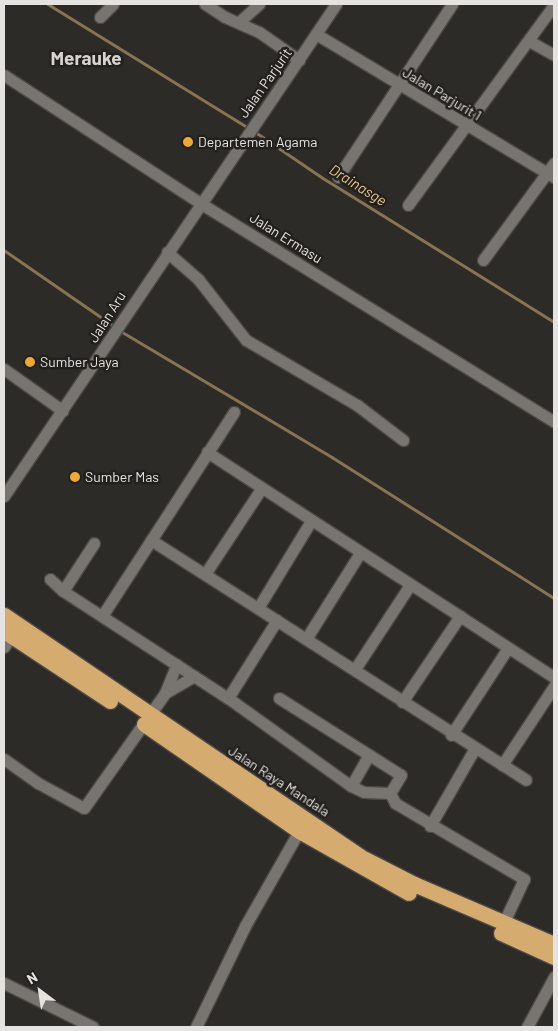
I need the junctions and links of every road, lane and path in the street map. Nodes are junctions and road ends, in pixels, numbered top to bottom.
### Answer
1 (113, 4) edge
2 (205, 4) edge
3 (259, 4) edge
4 (336, 4) edge
5 (452, 4) edge
6 (554, 5) edge
7 (100, 17) dead end
8 (239, 22) junction
9 (316, 34) junction
10 (529, 40) junction
11 (554, 55) edge
12 (299, 60) junction
13 (4, 75) edge
14 (396, 84) junction
15 (467, 128) junction
16 (552, 171) edge
17 (338, 177) dead end
18 (200, 203) junction
19 (408, 205) dead end
20 (166, 252) junction
21 (483, 260) dead end
22 (4, 369) edge
23 (63, 411) junction
24 (234, 412) dead end
25 (554, 422) edge
26 (404, 440) dead end
27 (207, 452) junction
28 (261, 489) junction
29 (4, 496) edge
30 (311, 522) junction
31 (152, 540) junction
32 (94, 543) dead end
33 (360, 553) junction
34 (205, 574) junction
35 (50, 579) dead end
36 (410, 585) junction
37 (63, 591) junction
38 (258, 608) junction
39 (4, 615) edge
40 (102, 616) junction
41 (460, 616) junction
42 (277, 620) junction
43 (6, 638) edge
44 (306, 638) junction
45 (508, 648) junction
46 (177, 664) junction
47 (355, 669) junction
48 (194, 676) junction
49 (554, 677) edge
50 (554, 686) edge
51 (165, 693) junction
52 (228, 698) junction
53 (279, 698) dead end
54 (402, 702) junction
55 (147, 720) junction
56 (451, 734) junction
57 (475, 748) junction
58 (369, 755) junction
59 (4, 759) edge
60 (502, 764) junction
61 (526, 780) dead end
62 (351, 786) junction
63 (252, 791) junction
64 (390, 793) junction
65 (430, 826) junction
66 (299, 831) junction
67 (503, 924) junction
68 (554, 944) edge
69 (554, 957) edge
70 (554, 977) edge
71 (4, 983) edge
72 (93, 1027) edge
73 (196, 1027) edge
74 (527, 1027) edge

1 - 7 street
2 - 8 street
3 - 8 street
4 - 9 street, Jalan Parjurit
5 - 14 street
6 - 10 street
8 - 12 street
9 - 12 street, Jalan Parjurit
9 - 14 street, Jalan Parjurit 1
10 - 11 street
10 - 15 street
12 - 18 street, Jalan Parjurit
13 - 18 street, Jalan Ermasu
14 - 15 street, Jalan Parjurit 1
14 - 17 street
15 - 16 street, Jalan Parjurit 1
15 - 19 street
16 - 21 street
18 - 20 street, Jalan Aru
18 - 25 street, Jalan Ermasu
20 - 23 street, Jalan Aru
20 - 26 street
22 - 23 street
23 - 29 street, Jalan Aru
24 - 27 street
27 - 28 street
27 - 31 street
28 - 30 street
28 - 34 street
30 - 33 street
30 - 38 street
31 - 34 street
31 - 40 street
32 - 37 street
33 - 36 street
33 - 44 street
34 - 38 street
35 - 37 street
36 - 41 street
36 - 47 street
37 - 40 street
38 - 42 street
39 - 55 highway, Jalan Raya Mandala
40 - 46 street
41 - 45 street
41 - 54 street
42 - 44 street
42 - 52 street
43 - 55 highway, Jalan Raya Mandala
44 - 47 street
45 - 49 street
45 - 56 street
46 - 48 street
46 - 51 street
47 - 54 street
48 - 51 street
48 - 52 street
50 - 60 street
51 - 55 street
52 - 62 street
53 - 58 street
54 - 56 street
55 - 59 street
55 - 63 highway, Jalan Raya Mandala
56 - 57 street
57 - 60 street
57 - 65 street
58 - 62 street
58 - 64 street
60 - 61 street
62 - 64 street
63 - 66 highway, Jalan Raya Mandala
63 - 67 highway, Jalan Raya Mandala
64 - 65 street
65 - 67 street
66 - 69 highway, Jalan Raya Mandala
66 - 73 street
67 - 68 highway, Jalan Raya Mandala
70 - 74 street
71 - 72 street

